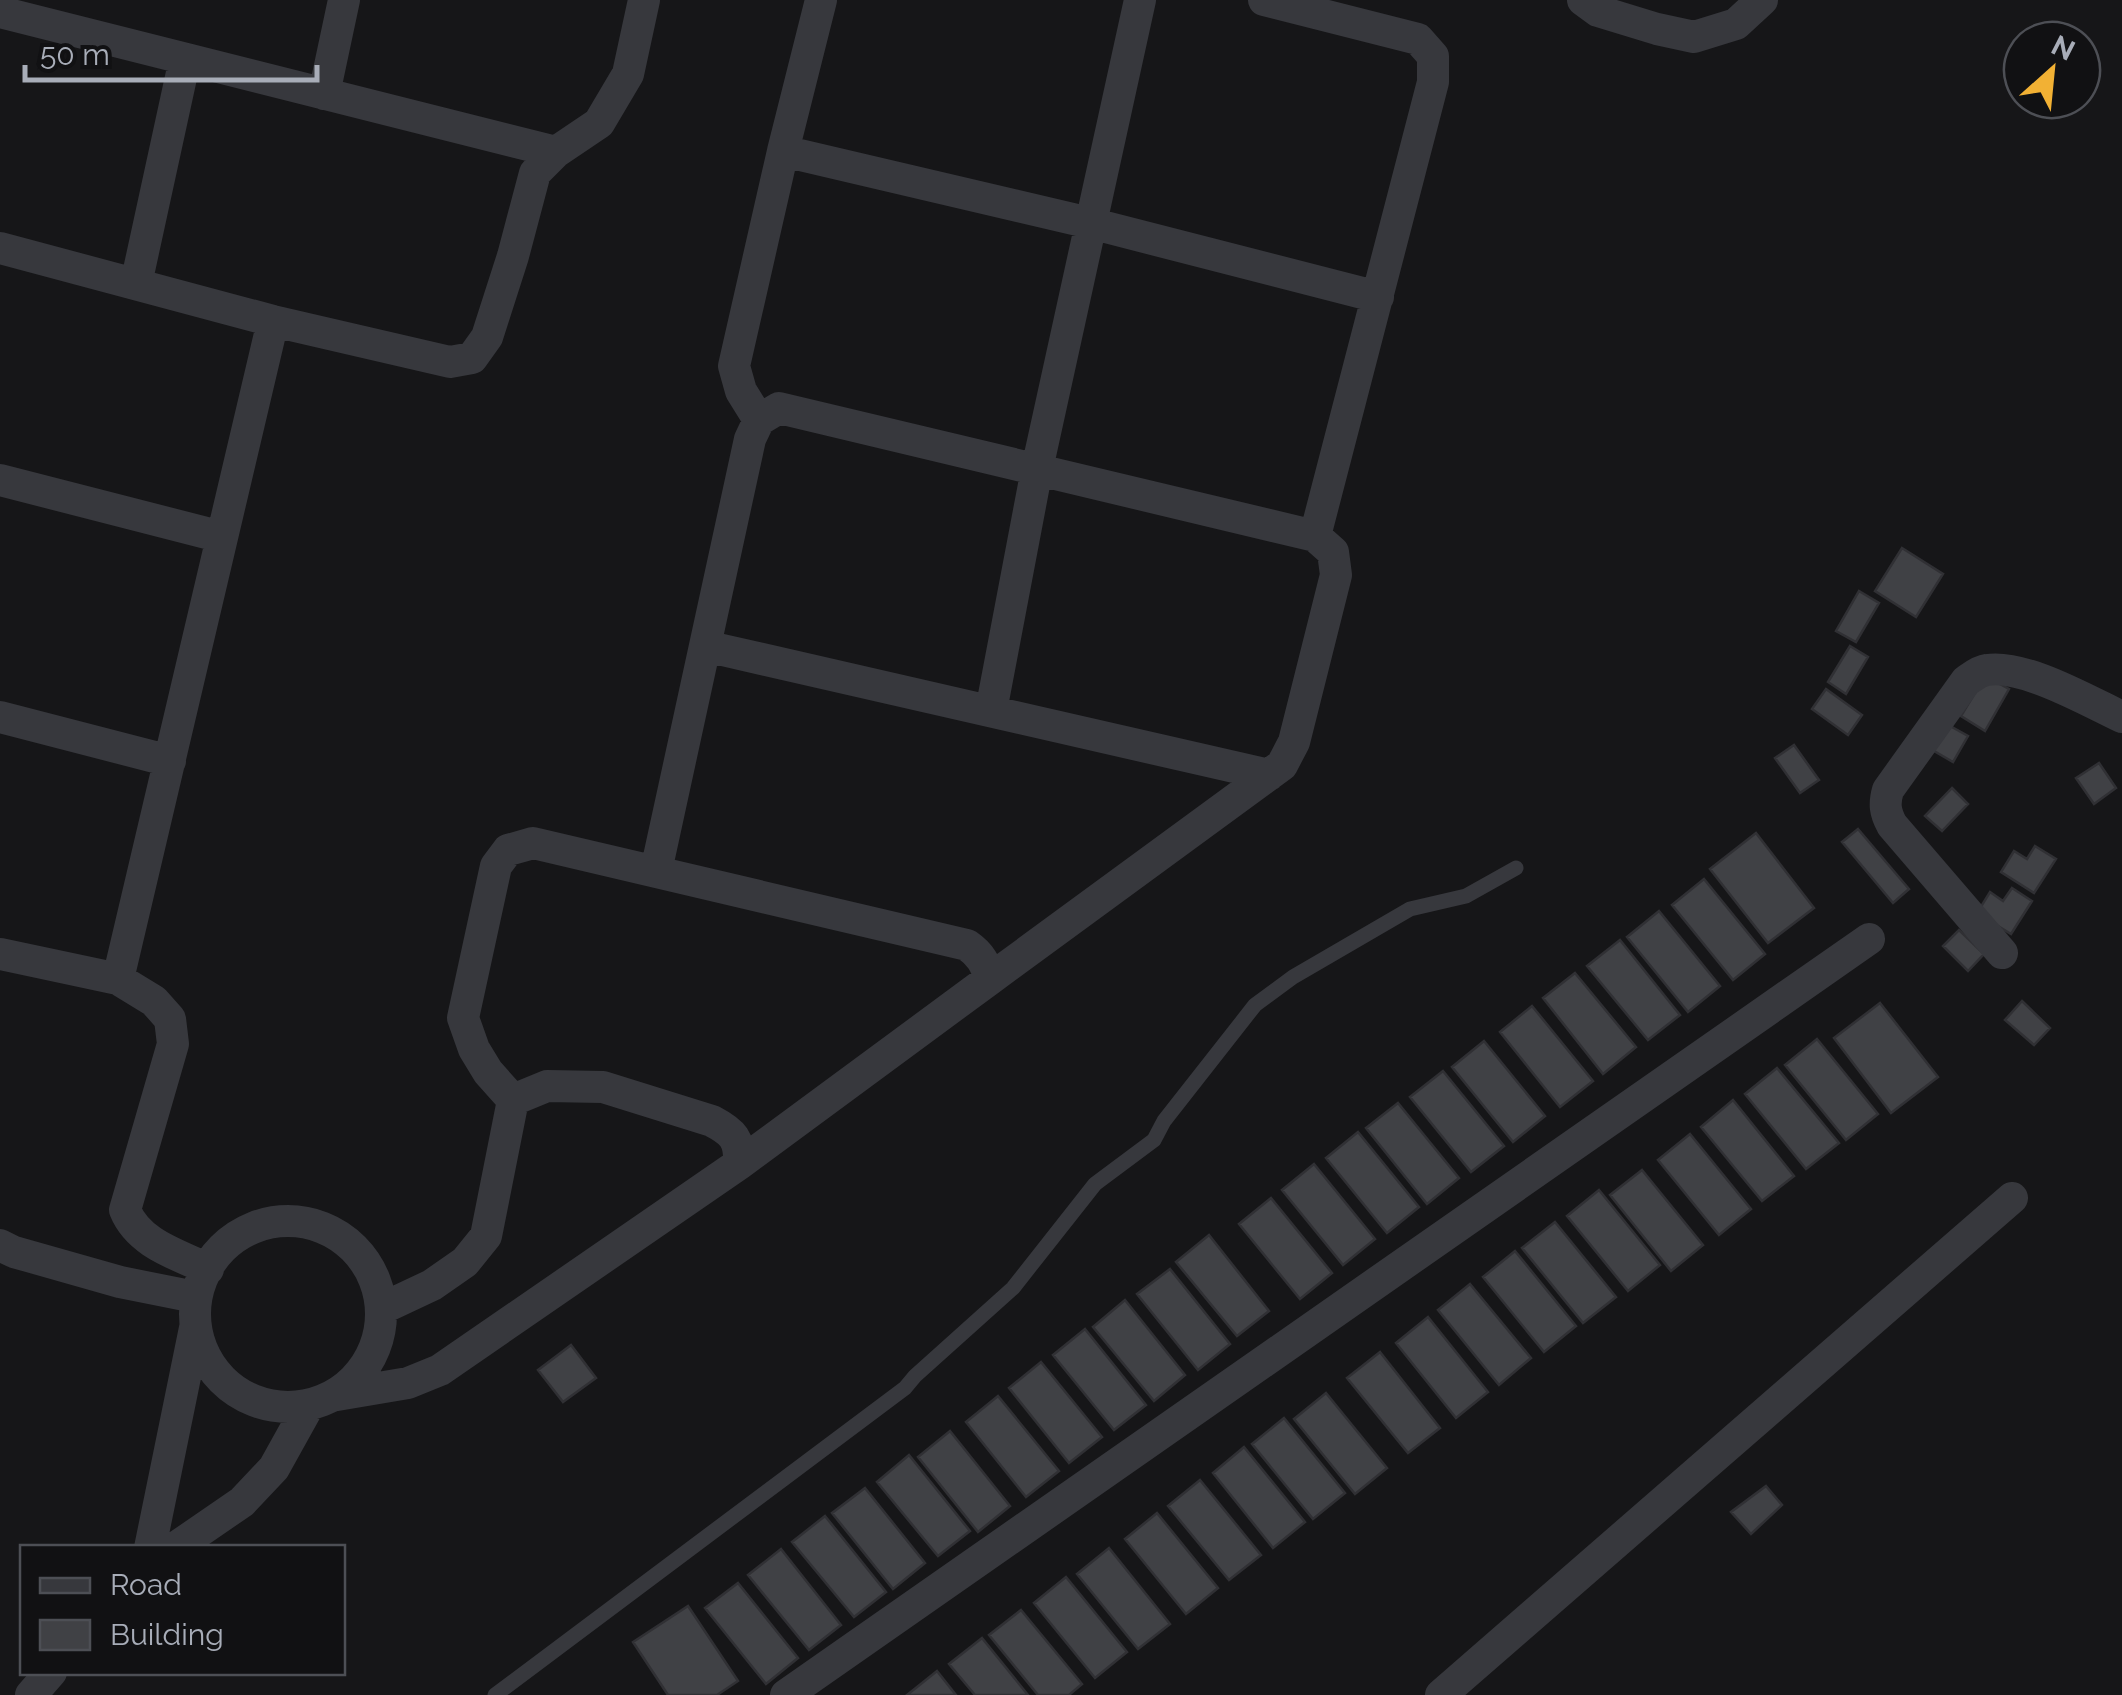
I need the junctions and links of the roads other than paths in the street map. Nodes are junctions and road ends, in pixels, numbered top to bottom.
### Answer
1 (344, 0) edge
2 (644, 0) edge
3 (821, 0) edge
4 (1140, 0) edge
5 (1264, 0) edge
6 (1583, 0) edge
7 (1762, 0) edge
8 (0, 12) edge
9 (186, 58) junction
10 (324, 94) junction
11 (783, 151) junction
12 (556, 152) junction
13 (1090, 223) junction
14 (0, 248) edge
15 (136, 284) junction
16 (1378, 297) junction
17 (273, 321) junction
18 (759, 420) junction
19 (1037, 469) junction
20 (0, 480) edge
21 (1315, 536) junction
22 (222, 537) junction
23 (705, 646) junction
24 (991, 712) junction
25 (0, 717) edge
26 (2122, 717) edge
27 (170, 761) junction
28 (1269, 774) junction
29 (1516, 868) dead end
30 (656, 871) junction
31 (1869, 939) dead end
32 (0, 954) edge
33 (2002, 954) dead end
34 (118, 979) junction
35 (990, 979) junction
36 (514, 1100) junction
37 (739, 1164) junction
38 (2012, 1198) dead end
39 (0, 1245) edge
40 (199, 1298) junction
41 (381, 1309) junction
42 (323, 1400) junction
43 (151, 1545) edge
44 (178, 1545) edge
45 (48, 1675) edge
46 (31, 1695) edge
47 (495, 1695) edge
48 (786, 1695) edge
49 (1441, 1695) edge

1 - 10 street
2 - 12 street
3 - 11 street
4 - 13 street
5 - 16 street
6 - 7 street
8 - 9 street
9 - 10 street
9 - 15 street
10 - 12 street
11 - 13 street
11 - 18 street
12 - 17 street
13 - 16 street
13 - 19 street
14 - 15 street
15 - 17 street
16 - 21 street
17 - 22 street
18 - 19 street
18 - 23 street
19 - 21 street
19 - 24 street
20 - 22 street
21 - 28 street
22 - 27 street
23 - 24 street
23 - 30 street
24 - 28 street
25 - 27 street
26 - 33 street
27 - 34 street
28 - 35 street
29 - 47 lane
30 - 35 street
30 - 36 street
31 - 48 street
32 - 34 street
34 - 40 street
35 - 37 street
36 - 37 street
36 - 41 street
37 - 42 street
38 - 49 street
39 - 40 street
40 - 41 street
40 - 42 street
40 - 43 street
41 - 42 street
42 - 44 street
45 - 46 street

